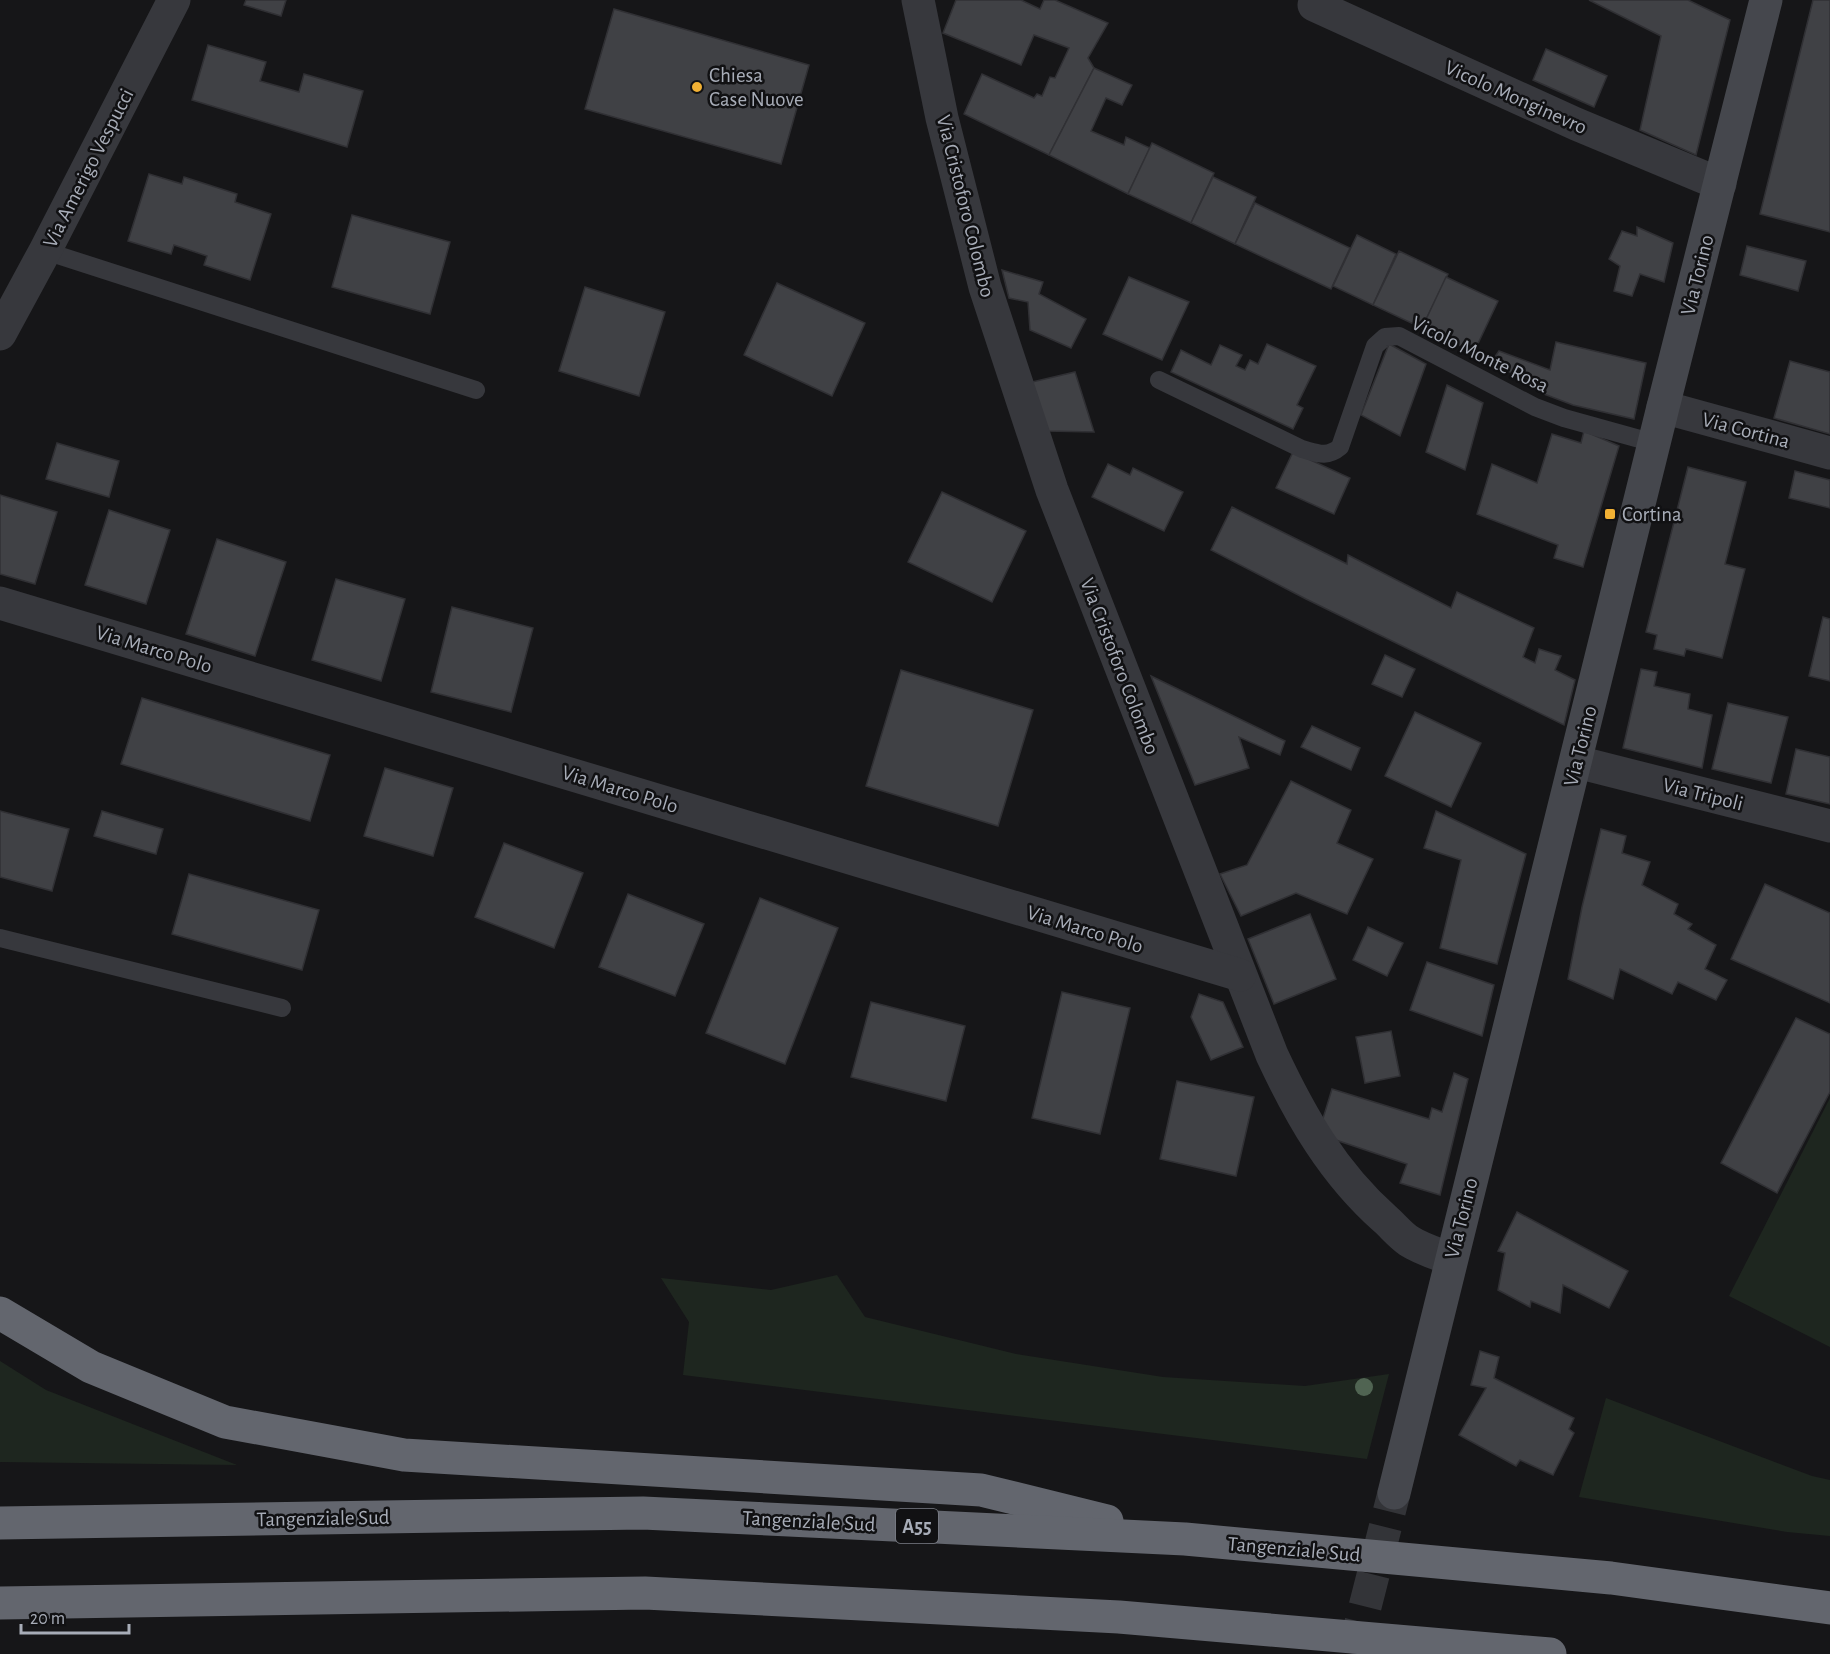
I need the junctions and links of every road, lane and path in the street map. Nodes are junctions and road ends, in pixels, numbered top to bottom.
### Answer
1 (174, 0) edge
2 (918, 0) edge
3 (1766, 0) edge
4 (1314, 5) dead end
5 (1720, 184) junction
6 (45, 251) junction
7 (0, 334) edge
8 (1159, 380) dead end
9 (476, 390) dead end
10 (1663, 407) junction
11 (1654, 443) junction
12 (1830, 453) edge
13 (0, 603) edge
14 (1577, 762) junction
15 (1830, 826) edge
16 (0, 938) edge
17 (1240, 975) junction
18 (282, 1008) dead end
19 (1451, 1259) junction
20 (0, 1313) edge
21 (1394, 1493) tunnel mouth
22 (0, 1522) edge
23 (1185, 1539) junction
24 (8, 1603) edge
25 (1830, 1608) edge
26 (1550, 1654) edge

1 - 6 street, Via Amerigo Vespucci
2 - 17 street, Via Cristoforo Colombo
3 - 5 street, Via Torino
4 - 5 street, Vicolo Monginevro
5 - 10 street, Via Torino
6 - 7 street, Via Amerigo Vespucci
6 - 9 lane
8 - 11 lane, Vicolo Monte Rosa
10 - 11 street, Via Torino
10 - 12 street, Via Cortina
11 - 14 street, Via Torino
13 - 17 street, Via Marco Polo
14 - 15 street, Via Tripoli
14 - 19 street, Via Torino
16 - 18 lane
17 - 19 street, Via Cristoforo Colombo
19 - 21 street, Via Torino
20 - 23 highway
22 - 23 highway, Tangenziale Sud / A55
23 - 25 highway, Tangenziale Sud / A55
24 - 26 highway

